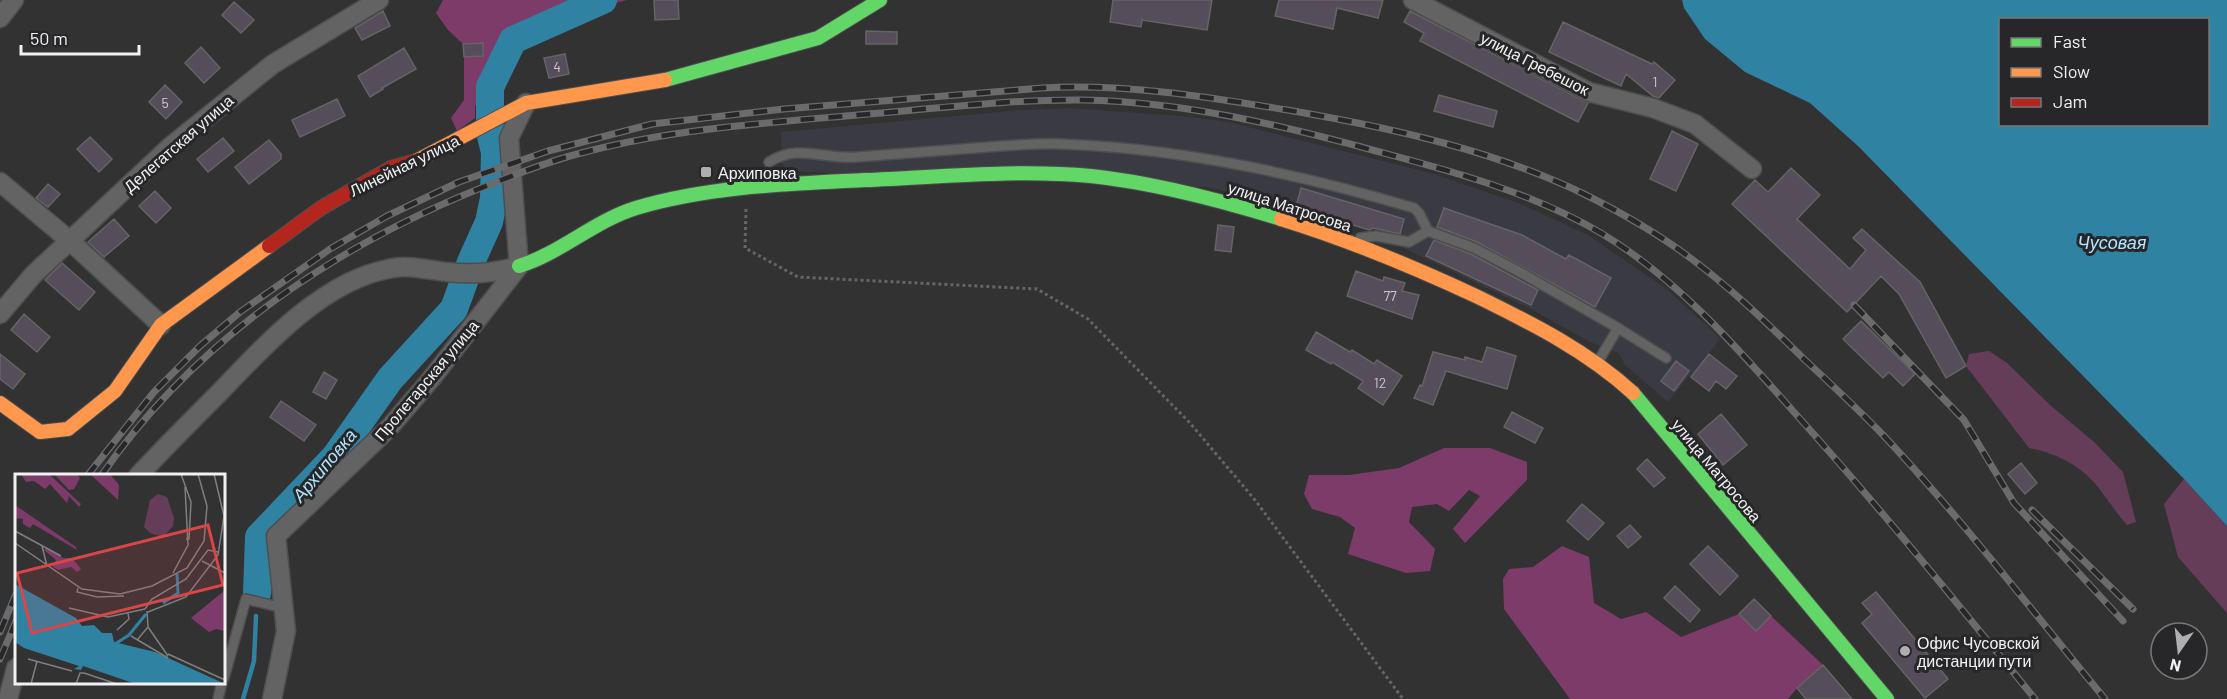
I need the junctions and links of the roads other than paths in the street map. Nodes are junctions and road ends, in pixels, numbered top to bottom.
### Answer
1 (14, 0) edge
2 (379, 0) edge
3 (880, 0) edge
4 (1413, 0) edge
5 (0, 18) edge
6 (526, 104) junction
7 (769, 162) dead end
8 (1752, 168) dead end
9 (0, 182) edge
10 (1428, 231) junction
11 (69, 240) junction
12 (1348, 242) junction
13 (519, 266) junction
14 (0, 314) edge
15 (161, 325) junction
16 (1618, 328) junction
17 (1666, 358) dead end
18 (1598, 362) junction
19 (0, 403) edge
20 (140, 474) edge
21 (283, 608) junction
22 (15, 672) edge
23 (225, 673) edge
24 (222, 684) edge
25 (1883, 697) edge
26 (8, 699) edge
27 (218, 699) edge
28 (272, 699) edge

1 - 5 street
2 - 11 street, Делегатская улица
3 - 6 street, Линейная улица
4 - 8 street, улица Гребешок
6 - 13 street
6 - 15 street, Линейная улица
7 - 10 lane
9 - 11 street
10 - 12 lane
10 - 16 lane
11 - 14 street, Делегатская улица
11 - 15 street
12 - 13 street, улица Матросова
12 - 18 street, улица Матросова
13 - 20 street
13 - 21 street, Пролетарская улица
15 - 19 street, Линейная улица
16 - 17 lane
16 - 18 lane
18 - 25 street, улица Матросова
21 - 23 lane
21 - 28 street, Пролетарская улица
22 - 26 street
24 - 27 lane

